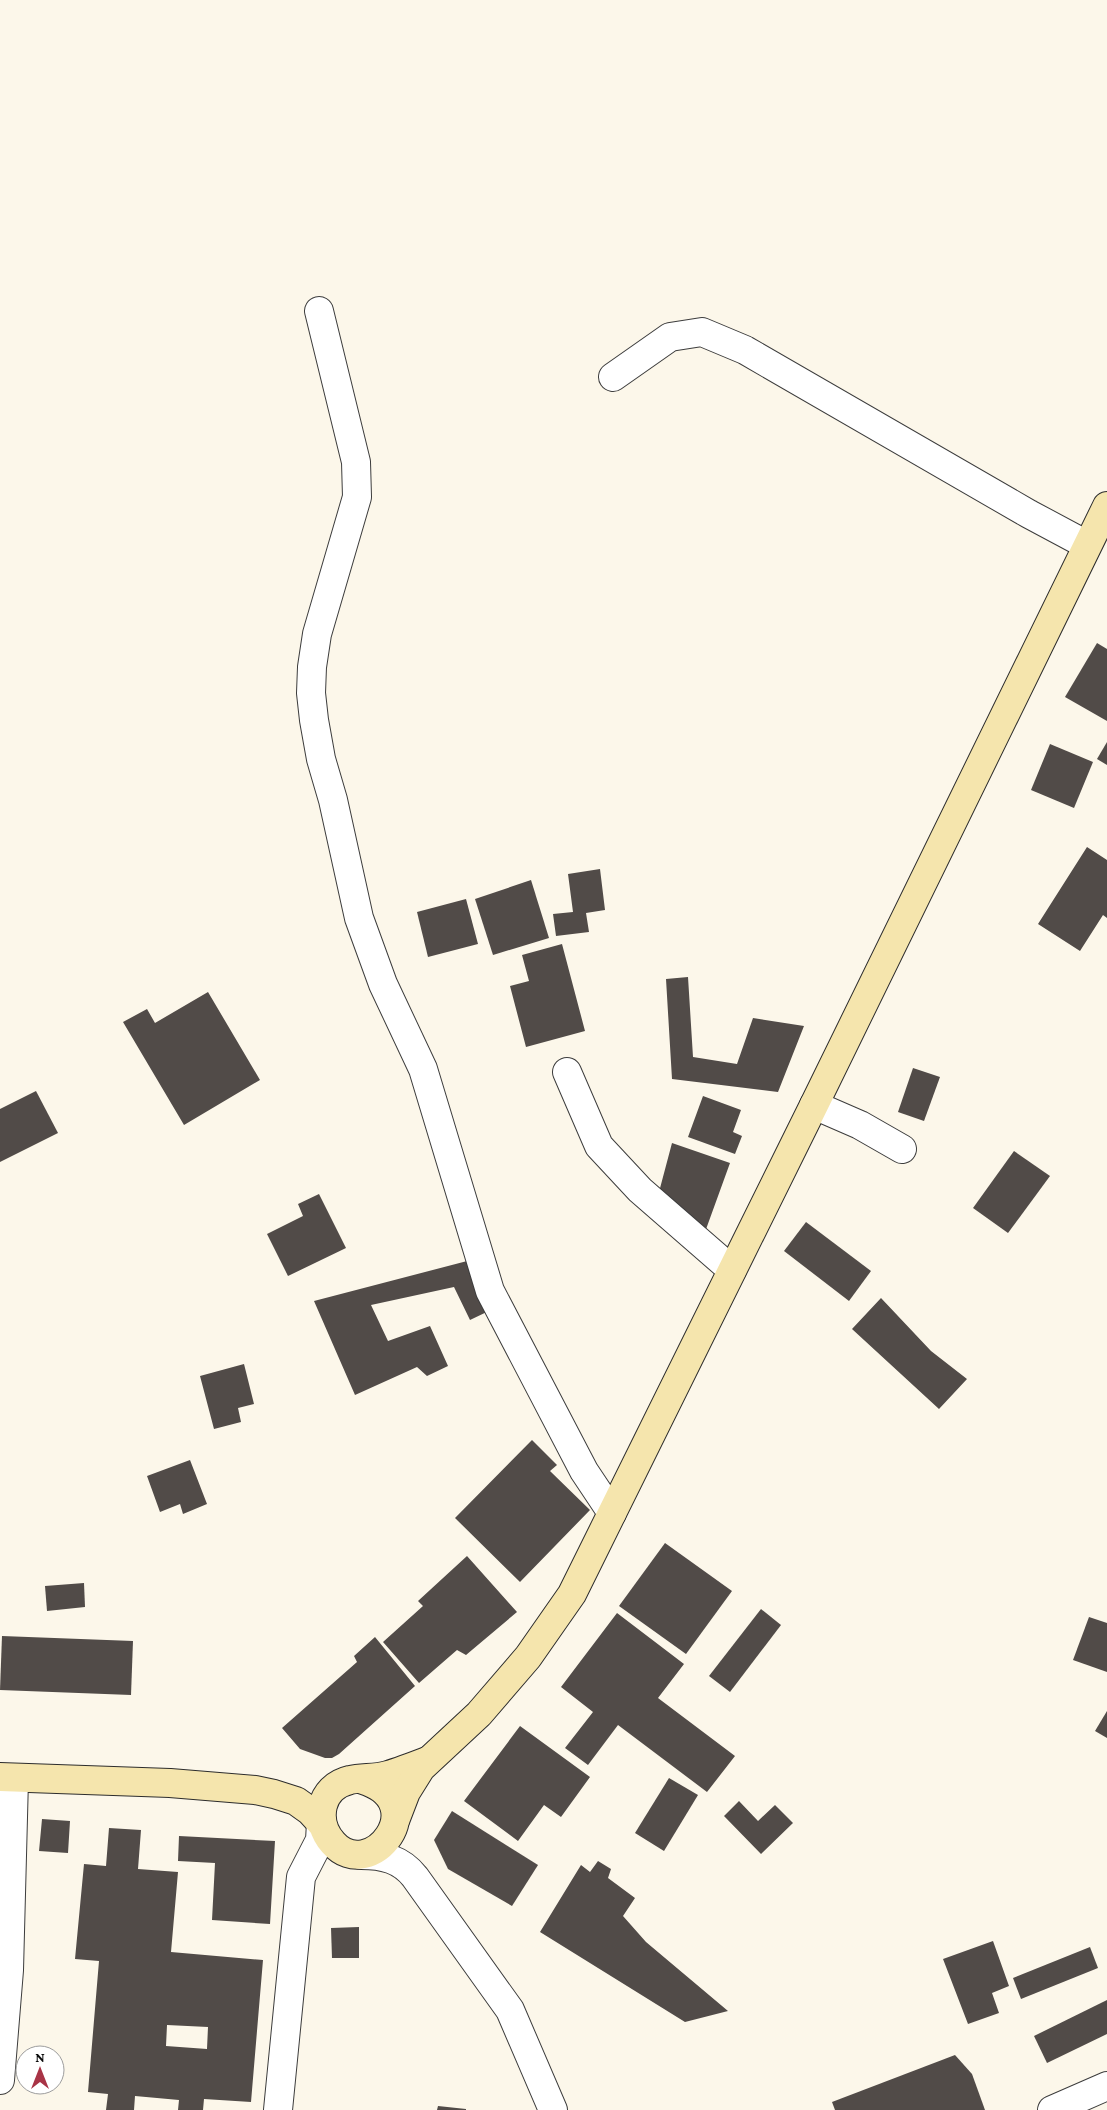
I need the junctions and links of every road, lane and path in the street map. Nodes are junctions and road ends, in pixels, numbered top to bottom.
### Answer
1 (318, 311) dead end
2 (613, 377) dead end
3 (1107, 506) edge
4 (1087, 545) junction
5 (567, 1072) dead end
6 (814, 1105) junction
7 (902, 1149) dead end
8 (732, 1270) junction
9 (612, 1513) junction
10 (427, 1761) junction
11 (7, 1778) edge
12 (357, 1780) junction
13 (255, 1790) junction
14 (396, 1818) junction
15 (321, 1823) junction
16 (354, 1854) junction
17 (304, 1867) junction
18 (408, 1868) junction
19 (0, 2080) edge
20 (1107, 2086) edge
21 (278, 2110) edge
22 (553, 2110) edge
23 (1052, 2110) edge

1 - 9 street
2 - 4 street
3 - 4 main road
4 - 6 main road
5 - 8 street
6 - 7 street
6 - 8 main road
8 - 9 main road
9 - 10 main road
10 - 12 main road
10 - 14 main road
11 - 13 main road
11 - 19 street
12 - 13 main road
12 - 14 main road
12 - 15 main road
13 - 15 main road
14 - 16 main road
14 - 18 street
15 - 16 main road
15 - 17 street
16 - 17 street
16 - 18 street
17 - 21 street
18 - 22 street
20 - 23 street

